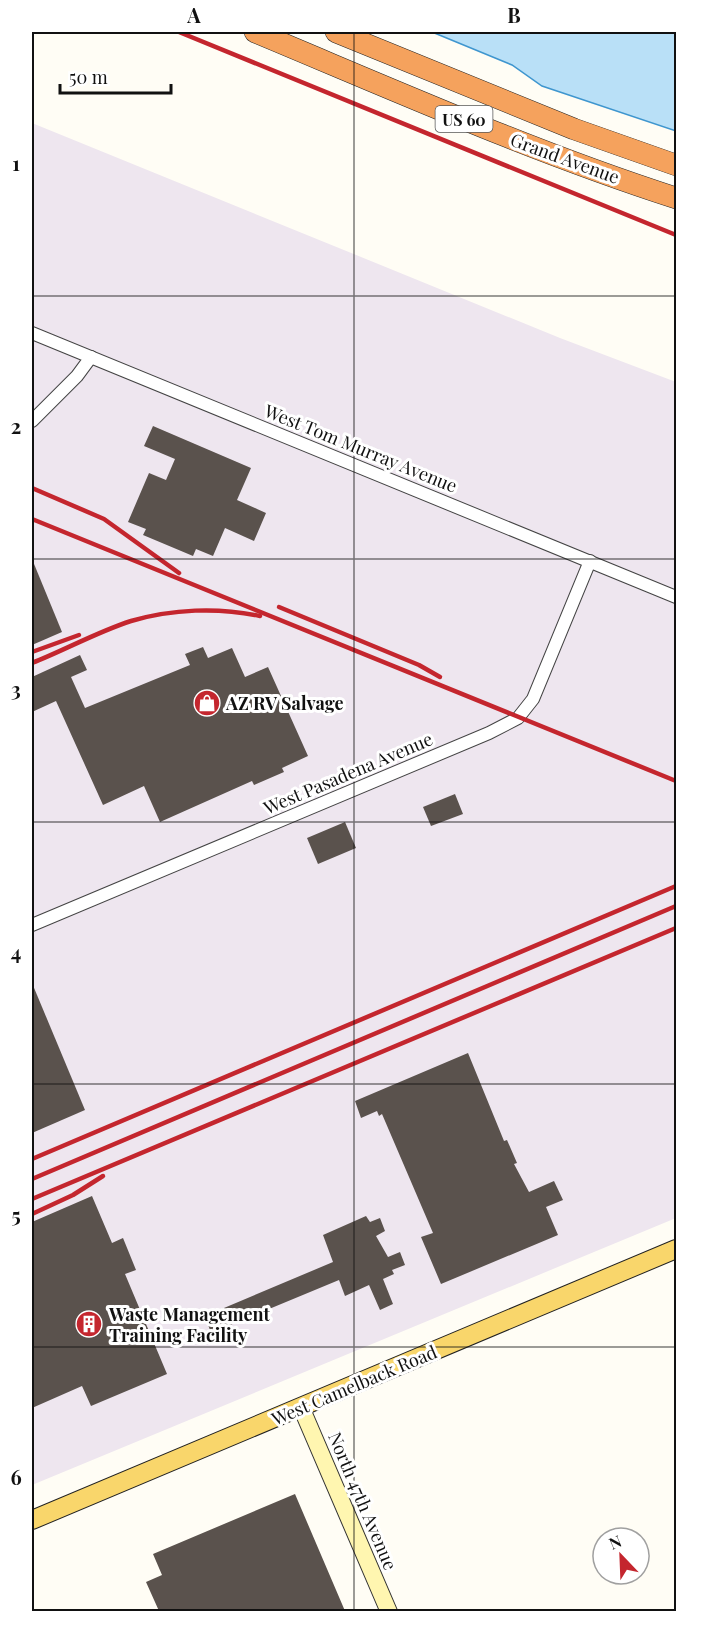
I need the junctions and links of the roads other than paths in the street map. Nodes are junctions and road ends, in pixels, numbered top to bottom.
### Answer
1 (255, 32) edge
2 (336, 32) edge
3 (674, 164) edge
4 (674, 198) edge
5 (32, 333) edge
6 (91, 357) junction
7 (32, 421) edge
8 (590, 561) junction
9 (676, 597) edge
10 (32, 925) edge
11 (676, 1249) edge
12 (302, 1407) junction
13 (32, 1520) edge
14 (389, 1611) edge

1 - 4 highway, Grand Avenue / US 60
2 - 3 highway, Grand Avenue / US 60
5 - 6 street, West Tom Murray Avenue
6 - 7 street
6 - 8 street, West Tom Murray Avenue
8 - 9 street, West Tom Murray Avenue
8 - 10 street, West Pasadena Avenue
11 - 12 main road, West Camelback Road
12 - 13 main road, West Camelback Road
12 - 14 street, North 47th Avenue

